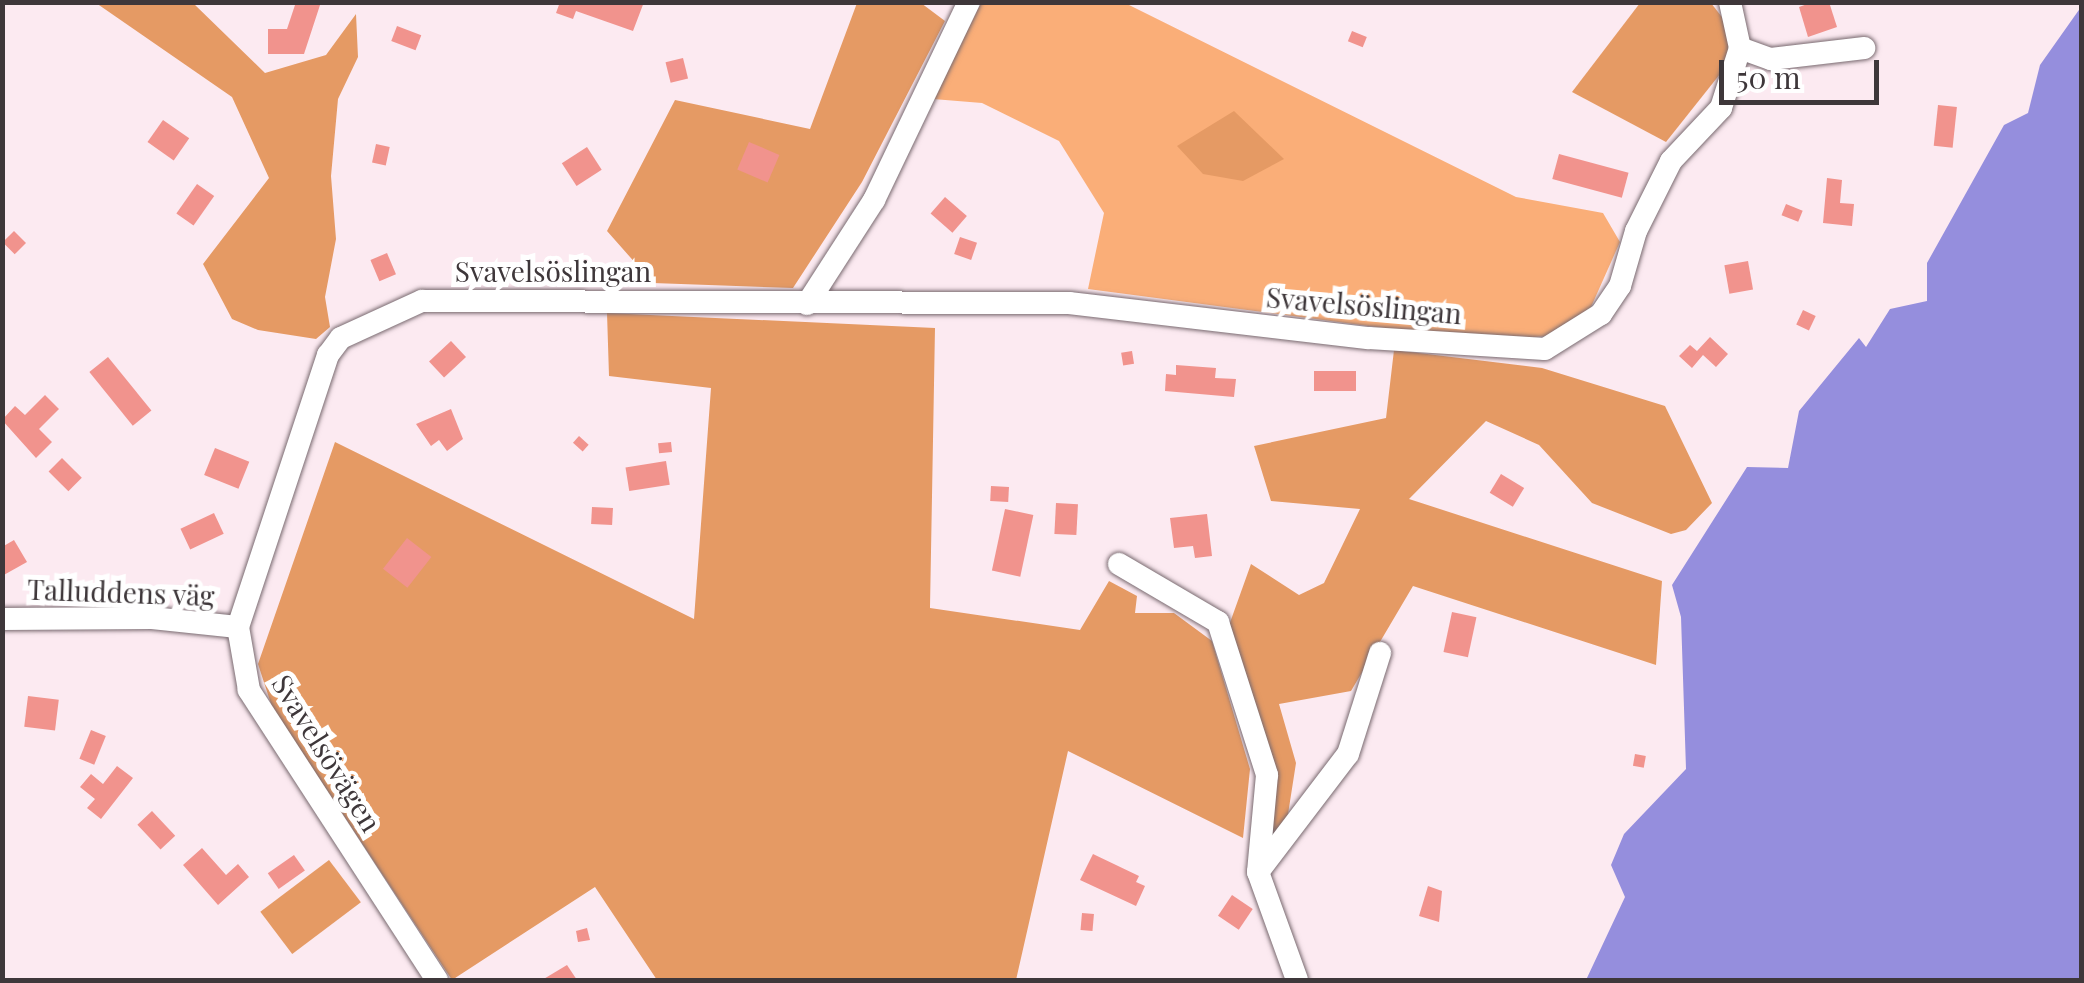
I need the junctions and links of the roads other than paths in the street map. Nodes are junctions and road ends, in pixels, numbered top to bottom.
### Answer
1 (969, 2) edge
2 (1730, 2) edge
3 (1740, 48) junction
4 (1864, 48) dead end
5 (807, 304) junction
6 (363, 325) joint
7 (1119, 564) dead end
8 (2, 619) edge
9 (238, 628) junction
10 (1380, 653) dead end
11 (1258, 872) junction
12 (437, 980) edge
13 (1297, 980) edge

1 - 5 street
2 - 3 street, Svavelsöslingan
3 - 4 street
3 - 5 street, Svavelsöslingan
5 - 6 street, Svavelsöslingan
6 - 9 street, Svavelsövägen
7 - 11 street
8 - 9 street, Talluddens väg
9 - 12 street, Svavelsövägen
10 - 11 street
11 - 13 street

